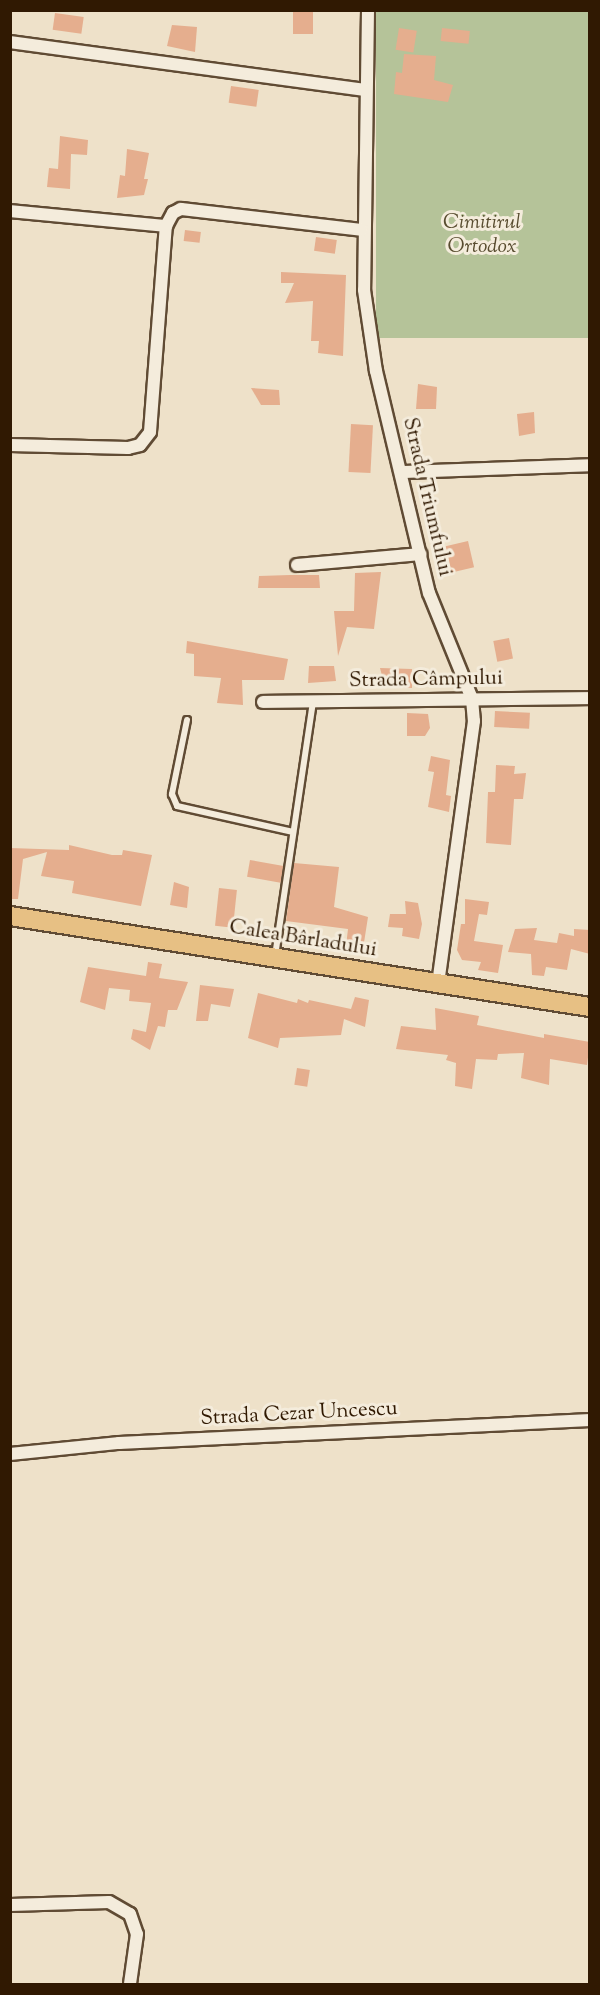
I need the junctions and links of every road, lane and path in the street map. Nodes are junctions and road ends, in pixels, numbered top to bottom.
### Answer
1 (368, 10) edge
2 (10, 42) edge
3 (364, 90) junction
4 (10, 211) edge
5 (166, 226) junction
6 (362, 230) junction
7 (10, 445) edge
8 (590, 465) edge
9 (403, 471) junction
10 (421, 554) junction
11 (297, 565) dead end
12 (590, 698) edge
13 (471, 699) junction
14 (313, 701) junction
15 (263, 702) dead end
16 (187, 720) dead end
17 (293, 832) junction
18 (10, 916) edge
19 (274, 957) junction
20 (438, 983) junction
21 (590, 1007) edge
22 (590, 1420) edge
23 (10, 1454) edge
24 (10, 1905) edge
25 (130, 1984) edge

1 - 3 street, Strada Triumfului
2 - 3 street
3 - 6 street, Strada Triumfului
4 - 5 street
5 - 6 street
5 - 7 street
6 - 9 street, Strada Triumfului
8 - 9 street
9 - 10 street, Strada Triumfului
10 - 11 street
10 - 13 street, Strada Triumfului
12 - 13 street, Strada Câmpului
13 - 14 street, Strada Câmpului
13 - 20 street, Strada Triumfului
14 - 15 street, Strada Câmpului
14 - 17 lane
16 - 17 lane
17 - 19 lane
18 - 19 main road, Calea Bârladului
19 - 20 main road, Calea Bârladului
20 - 21 main road, Calea Bârladului
22 - 23 street, Strada Cezar Uncescu
24 - 25 street

